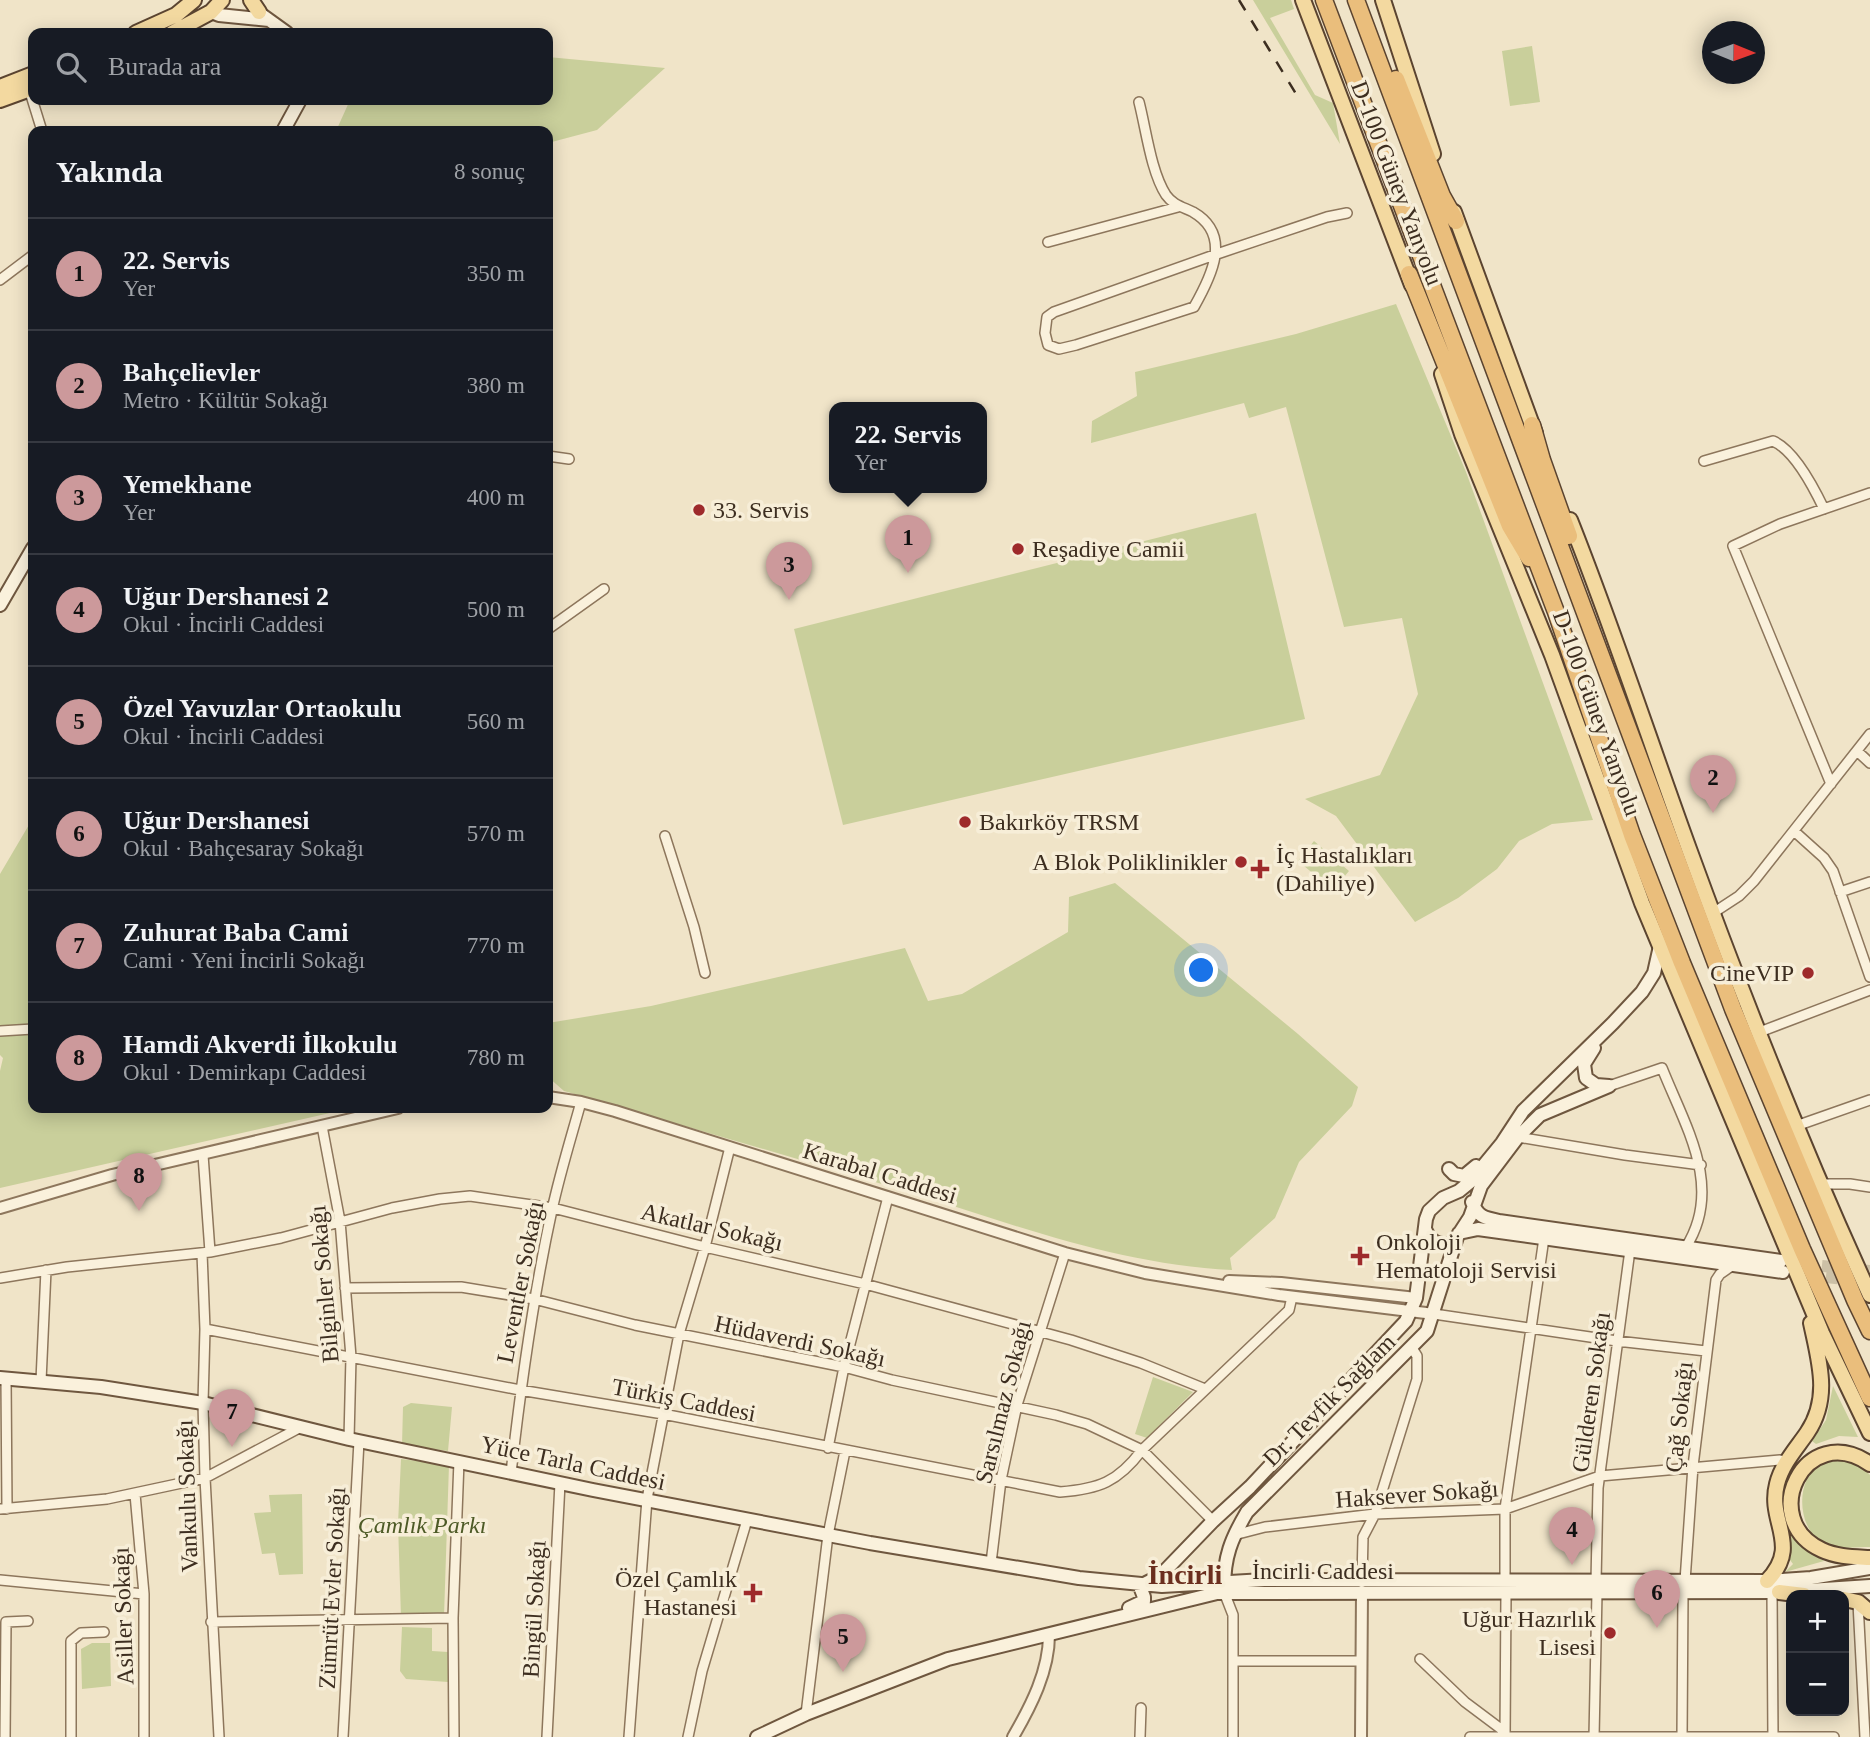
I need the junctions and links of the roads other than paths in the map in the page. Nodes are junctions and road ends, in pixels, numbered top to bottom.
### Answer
1 (197, 0) edge
2 (222, 0) edge
3 (244, 0) edge
4 (1303, 0) edge
5 (1325, 0) edge
6 (1383, 0) edge
7 (1356, 1) edge
8 (260, 10) edge
9 (211, 12) junction
10 (147, 28) edge
11 (181, 28) edge
12 (281, 28) edge
13 (28, 76) edge
14 (0, 87) edge
15 (28, 89) edge
16 (0, 100) edge
17 (1139, 102) dead end
18 (35, 105) edge
19 (297, 105) edge
20 (41, 126) edge
21 (286, 126) edge
22 (1178, 207) junction
23 (1347, 213) dead end
24 (1457, 221) junction
25 (1048, 242) dead end
26 (1217, 254) junction
27 (28, 259) edge
28 (1409, 274) junction
29 (0, 280) edge
30 (1532, 425) junction
31 (553, 457) edge
32 (569, 459) dead end
33 (1704, 461) dead end
34 (1870, 493) edge
35 (1824, 509) junction
36 (28, 557) edge
37 (1540, 571) junction
38 (604, 589) dead end
39 (0, 605) edge
40 (553, 625) edge
41 (1614, 688) junction
42 (1870, 734) edge
43 (1857, 751) junction
44 (1870, 763) edge
45 (1831, 784) junction
46 (1794, 831) junction
47 (665, 836) dead end
48 (1870, 882) edge
49 (1840, 892) junction
50 (1713, 913) junction
51 (1660, 946) junction
52 (705, 973) dead end
53 (1870, 977) edge
54 (1870, 990) edge
55 (1613, 1023) junction
56 (28, 1029) edge
57 (0, 1031) edge
58 (1757, 1033) junction
59 (1609, 1086) junction
60 (553, 1098) edge
61 (1870, 1100) edge
62 (581, 1102) junction
63 (377, 1113) edge
64 (322, 1126) junction
65 (1796, 1126) junction
66 (1518, 1137) junction
67 (1502, 1143) junction
68 (730, 1147) junction
69 (203, 1155) junction
70 (1701, 1165) junction
71 (1449, 1169) dead end
72 (1821, 1184) junction
73 (1870, 1187) edge
74 (1459, 1191) junction
75 (888, 1197) junction
76 (1473, 1203) junction
77 (0, 1208) edge
78 (552, 1208) junction
79 (340, 1221) junction
80 (1425, 1229) junction
81 (1457, 1238) junction
82 (1544, 1238) junction
83 (1848, 1246) junction
84 (705, 1247) junction
85 (1686, 1247) junction
86 (1630, 1250) junction
87 (206, 1252) junction
88 (1065, 1253) junction
89 (1870, 1260) edge
90 (1733, 1265) junction
91 (46, 1270) junction
92 (0, 1278) edge
93 (1202, 1281) junction
94 (864, 1283) junction
95 (345, 1288) junction
96 (1805, 1291) junction
97 (1870, 1295) edge
98 (1292, 1297) junction
99 (534, 1299) junction
100 (1414, 1304) junction
101 (1434, 1314) junction
102 (1531, 1327) junction
103 (205, 1329) junction
104 (1870, 1331) edge
105 (1038, 1332) junction
106 (679, 1334) junction
107 (1617, 1341) junction
108 (1412, 1348) junction
109 (1706, 1351) junction
110 (351, 1357) junction
111 (844, 1367) junction
112 (3, 1379) edge
113 (41, 1381) junction
114 (1205, 1389) junction
115 (520, 1390) junction
116 (1870, 1398) edge
117 (203, 1403) junction
118 (1017, 1405) junction
119 (663, 1414) junction
120 (302, 1427) junction
121 (1870, 1433) edge
122 (354, 1440) junction
123 (828, 1448) junction
124 (1142, 1450) junction
125 (845, 1451) junction
126 (1780, 1460) dead end
127 (459, 1461) junction
128 (1870, 1464) edge
129 (1693, 1466) junction
130 (511, 1473) junction
131 (1600, 1476) junction
132 (205, 1478) junction
133 (1001, 1480) junction
134 (559, 1483) junction
135 (1250, 1487) junction
136 (135, 1494) junction
137 (647, 1499) junction
138 (1251, 1507) junction
139 (4, 1509) edge
140 (1504, 1509) junction
141 (1375, 1514) junction
142 (747, 1520) junction
143 (1213, 1521) junction
144 (1265, 1527) junction
145 (828, 1535) junction
146 (1234, 1535) junction
147 (1870, 1559) edge
148 (990, 1563) junction
149 (1870, 1568) edge
150 (0, 1580) edge
151 (1139, 1584) junction
152 (1362, 1586) junction
153 (1684, 1586) junction
154 (1870, 1586) edge
155 (1220, 1587) junction
156 (1505, 1587) junction
157 (1597, 1587) junction
158 (1773, 1588) junction
159 (1786, 1591) edge
160 (144, 1594) junction
161 (1857, 1604) edge
162 (453, 1618) junction
163 (1105, 1620) junction
164 (28, 1621) dead end
165 (349, 1621) junction
166 (211, 1622) junction
167 (104, 1632) dead end
168 (1049, 1635) junction
169 (1420, 1659) dead end
170 (1233, 1661) junction
171 (1360, 1661) junction
172 (1141, 1708) dead end
173 (806, 1714) junction
174 (1505, 1735) edge
175 (5, 1737) edge
176 (71, 1737) edge
177 (144, 1737) edge
178 (219, 1737) edge
179 (343, 1737) edge
180 (454, 1737) edge
181 (547, 1737) edge
182 (629, 1737) edge
183 (688, 1737) edge
184 (757, 1737) edge
185 (1013, 1737) edge
186 (1140, 1737) edge
187 (1233, 1737) edge
188 (1361, 1737) edge
189 (1471, 1737) edge
190 (1594, 1737) edge
191 (1682, 1737) edge
192 (1773, 1737) edge
193 (1834, 1737) edge
194 (1865, 1737) edge

1 - 9 main road
1 - 10 main road
2 - 9 main road
3 - 8 main road
4 - 28 main road, D-100 Güney Yanyolu
5 - 37 highway
6 - 24 main road
7 - 24 highway
7 - 41 highway
8 - 9 main road
8 - 12 main road
9 - 11 main road
13 - 14 main road
15 - 16 main road
17 - 22 street
18 - 20 street
19 - 21 main road
22 - 25 street
22 - 26 street
23 - 26 street
24 - 30 main road
26 - 26 street
27 - 29 street
28 - 37 highway
28 - 51 main road, D-100 Güney Yanyolu
30 - 41 highway
30 - 50 main road
31 - 32 street
33 - 35 street
34 - 35 street
35 - 45 street
36 - 39 main road
37 - 116 highway
38 - 40 street
41 - 104 highway
42 - 43 street
43 - 44 street
43 - 45 street
45 - 46 street
46 - 49 street
46 - 50 street
47 - 52 street
48 - 49 street
49 - 53 street
50 - 58 main road
51 - 55 main road
51 - 96 main road, D-100 Güney Yanyolu
54 - 58 street
55 - 59 main road
55 - 67 main road
56 - 57 street
58 - 65 main road
59 - 66 main road
59 - 70 street
60 - 62 street, Karabal Caddesi
61 - 65 street
62 - 68 street, Karabal Caddesi
62 - 78 street, Leventler Sokağı
63 - 64 street
64 - 69 street
64 - 79 street, Bilginler Sokağı
65 - 72 main road
66 - 70 street
66 - 76 main road
67 - 71 main road
67 - 74 main road
68 - 75 street, Karabal Caddesi
68 - 84 street
69 - 77 street
69 - 87 street, Vankulu Sokağı
70 - 85 street
72 - 73 street
72 - 83 main road
74 - 76 main road
74 - 80 main road
75 - 88 street, Karabal Caddesi
75 - 94 street
76 - 81 main road
76 - 85 main road
78 - 79 street, Akatlar Sokağı
78 - 84 street, Akatlar Sokağı
78 - 99 street, Leventler Sokağı
79 - 87 street, Akatlar Sokağı
79 - 95 street, Bilginler Sokağı
80 - 81 main road
80 - 100 main road
81 - 82 main road
81 - 101 main road, Dr. Tevfik Sağlam
82 - 86 main road
82 - 102 street
83 - 89 main road
83 - 97 main road
84 - 94 street, Akatlar Sokağı
84 - 106 street
85 - 90 main road
86 - 90 main road
86 - 107 street, Gülderen Sokağı
87 - 91 street, Akatlar Sokağı
87 - 103 street, Vankulu Sokağı
88 - 93 street, Karabal Caddesi
88 - 105 street, Sarsılmaz Sokağı
90 - 109 street, Çağ Sokağı
91 - 92 street, Akatlar Sokağı
91 - 113 street
93 - 98 street, Karabal Caddesi
93 - 100 street, Karabal Caddesi
94 - 105 street, Akatlar Sokağı
94 - 111 street
95 - 99 street, Hüdaverdi Sokağı
95 - 110 street, Bilginler Sokağı
96 - 121 main road, D-100 Güney Yanyolu
96 - 158 main road
98 - 100 street, Karabal Caddesi
98 - 114 street, Türkiş Caddesi
99 - 106 street, Hüdaverdi Sokağı
99 - 115 street, Leventler Sokağı
100 - 101 street, Karabal Caddesi
100 - 135 main road
101 - 102 street
101 - 108 main road, Dr. Tevfik Sağlam
102 - 107 street
102 - 140 street
103 - 110 street, Türkiş Caddesi
103 - 117 street, Vankulu Sokağı
105 - 114 street, Akatlar Sokağı
105 - 118 street, Sarsılmaz Sokağı
106 - 111 street, Hüdaverdi Sokağı
106 - 119 street
107 - 109 street
107 - 131 street, Gülderen Sokağı
108 - 138 main road, Dr. Tevfik Sağlam
108 - 141 street
109 - 129 street, Çağ Sokağı
110 - 115 street, Türkiş Caddesi
110 - 122 street, Bilginler Sokağı
111 - 118 street, Hüdaverdi Sokağı
111 - 123 street
112 - 113 main road, Yüce Tarla Caddesi
112 - 139 street
113 - 117 main road, Yüce Tarla Caddesi
114 - 124 street, Türkiş Caddesi
115 - 119 street, Türkiş Caddesi
115 - 130 street, Leventler Sokağı
117 - 120 main road, Yüce Tarla Caddesi
117 - 132 street, Vankulu Sokağı
118 - 124 street, Hüdaverdi Sokağı
118 - 133 street, Sarsılmaz Sokağı
119 - 123 street, Türkiş Caddesi
119 - 137 street
120 - 122 main road, Yüce Tarla Caddesi
120 - 132 street
122 - 127 main road, Yüce Tarla Caddesi
122 - 165 street, Zümrüt Evler Sokağı
123 - 125 street, Türkiş Caddesi
124 - 133 street, Türkiş Caddesi
124 - 143 street, Hüdaverdi Sokağı
125 - 133 street, Türkiş Caddesi
125 - 145 street
126 - 129 street, Haksever Sokağı
127 - 130 main road, Yüce Tarla Caddesi
127 - 162 street
128 - 147 main road
129 - 131 street, Haksever Sokağı
129 - 153 street, Çağ Sokağı
130 - 134 main road, Yüce Tarla Caddesi
131 - 140 street, Haksever Sokağı
131 - 157 street, Gülderen Sokağı
132 - 136 street
132 - 166 street, Vankulu Sokağı
133 - 148 street, Sarsılmaz Sokağı
134 - 137 main road, Yüce Tarla Caddesi
134 - 181 street, Bingül Sokağı
135 - 143 main road
135 - 155 main road, Dr. Tevfik Sağlam
136 - 139 street
136 - 160 street, Asiller Sokağı
137 - 142 main road, Yüce Tarla Caddesi
137 - 182 street
138 - 144 street
138 - 146 main road, Dr. Tevfik Sağlam
140 - 141 street, Haksever Sokağı
140 - 156 street
141 - 144 street, Haksever Sokağı
141 - 152 street
142 - 145 main road, Yüce Tarla Caddesi
142 - 183 street
143 - 151 main road
144 - 146 street, Haksever Sokağı
145 - 148 main road, Yüce Tarla Caddesi
145 - 173 street
146 - 155 main road, Dr. Tevfik Sağlam
148 - 151 main road, Yüce Tarla Caddesi
149 - 158 main road, İncirli Caddesi
150 - 160 street
151 - 155 main road, İncirli Caddesi
151 - 163 main road
152 - 155 main road, İncirli Caddesi
152 - 156 main road, İncirli Caddesi
152 - 171 street
153 - 157 main road, İncirli Caddesi
153 - 158 main road, İncirli Caddesi
153 - 191 street, Çağ Sokağı
154 - 158 main road, İncirli Caddesi
155 - 163 main road, İncirli Caddesi
155 - 170 street
156 - 157 main road, İncirli Caddesi
156 - 174 street
157 - 190 street, Gülderen Sokağı
158 - 159 main road
158 - 192 street
160 - 177 street, Asiller Sokağı
161 - 194 street
162 - 165 street
162 - 180 street
163 - 168 main road, İncirli Caddesi
164 - 175 street
165 - 166 street
165 - 179 street, Zümrüt Evler Sokağı
166 - 178 street, Vankulu Sokağı
167 - 176 street
168 - 173 main road, İncirli Caddesi
168 - 185 street
169 - 174 street
170 - 171 street
170 - 187 street
171 - 188 street
172 - 186 street
173 - 184 main road, İncirli Caddesi
174 - 189 street
174 - 190 street
190 - 191 street
191 - 192 street
192 - 193 street

